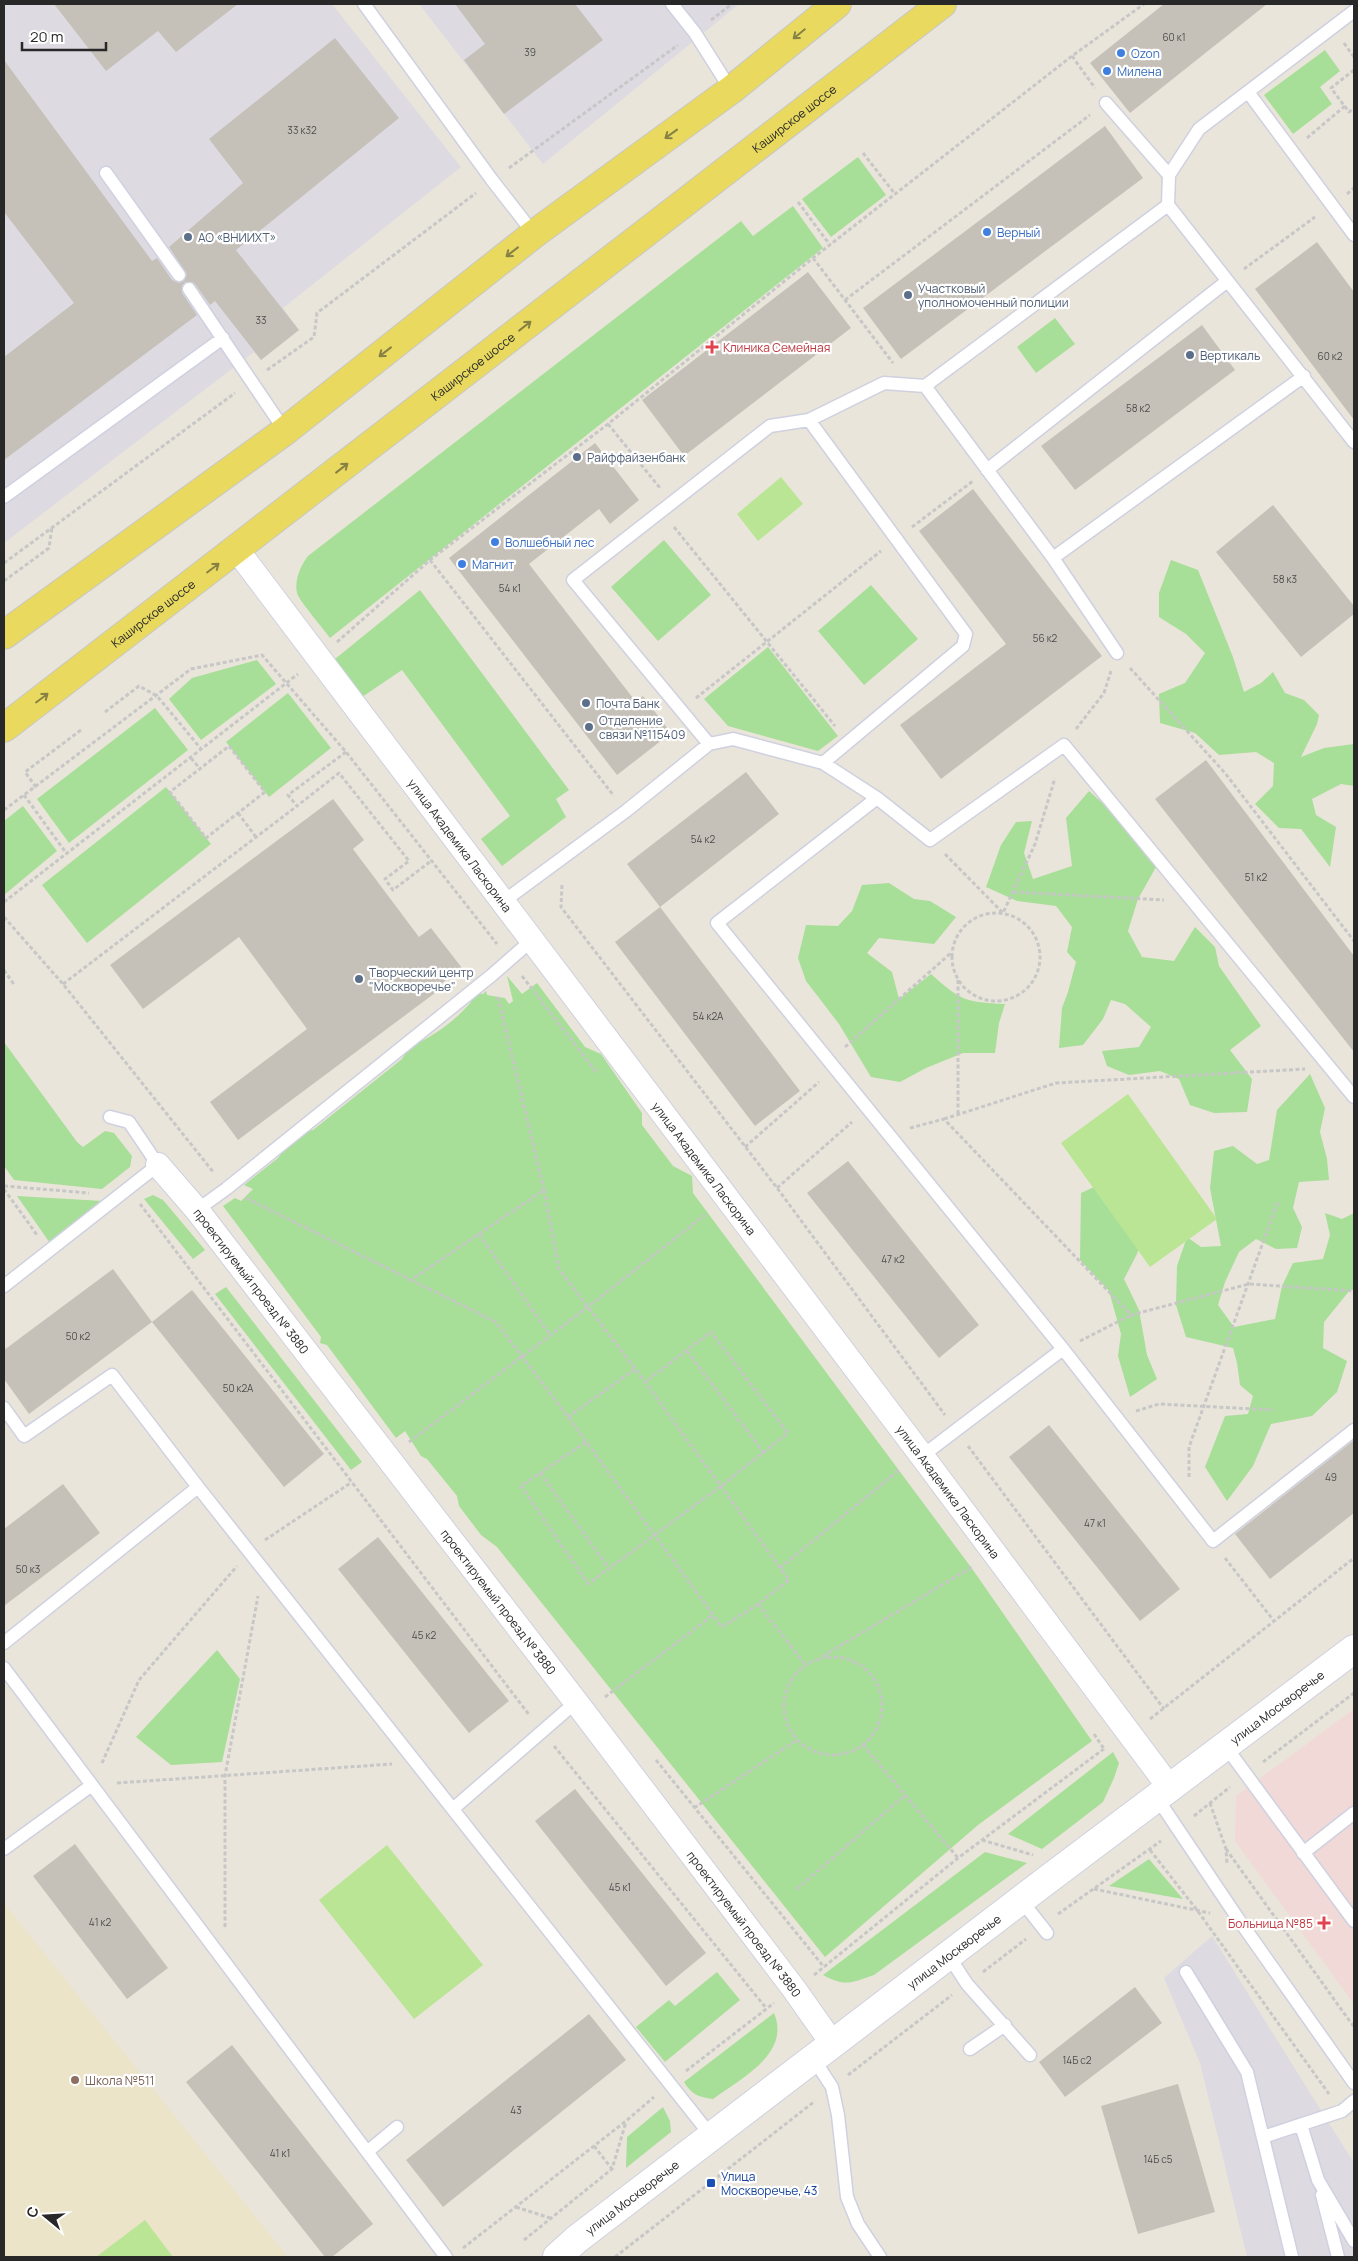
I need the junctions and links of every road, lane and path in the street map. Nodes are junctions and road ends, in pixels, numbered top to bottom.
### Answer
1 (364, 4) edge
2 (672, 4) edge
3 (732, 4) edge
4 (942, 4) edge
5 (1144, 4) edge
6 (834, 5) edge
7 (1354, 10) edge
8 (695, 33) junction
9 (1072, 56) junction
10 (1354, 70) edge
11 (731, 90) junction
12 (1248, 92) junction
13 (1106, 102) junction
14 (1345, 106) junction
15 (1354, 108) edge
16 (1291, 151) junction
17 (863, 153) dead end
18 (106, 173) dead end
19 (1169, 175) junction
20 (492, 180) junction
21 (1354, 188) edge
22 (895, 194) junction
23 (798, 202) dead end
24 (1168, 205) junction
25 (1331, 205) junction
26 (534, 234) junction
27 (1354, 235) edge
28 (830, 245) junction
29 (814, 258) junction
30 (179, 275) dead end
31 (1226, 282) junction
32 (189, 289) dead end
33 (845, 300) junction
34 (223, 338) junction
35 (1304, 376) junction
36 (251, 381) junction
37 (910, 386) junction
38 (925, 386) junction
39 (809, 420) junction
40 (608, 424) junction
41 (285, 431) junction
42 (1354, 442) edge
43 (987, 470) junction
44 (4, 497) edge
45 (672, 502) junction
46 (661, 511) junction
47 (53, 526) junction
48 (897, 538) junction
49 (237, 550) junction
50 (1053, 558) junction
51 (430, 560) junction
52 (4, 563) edge
53 (4, 581) edge
54 (4, 635) edge
55 (768, 641) junction
56 (1117, 653) junction
57 (318, 659) junction
58 (287, 682) junction
59 (157, 696) junction
60 (680, 711) junction
61 (105, 712) dead end
62 (4, 728) edge
63 (81, 730) dead end
64 (848, 742) junction
65 (708, 744) junction
66 (1064, 745) junction
67 (202, 750) junction
68 (346, 752) junction
69 (191, 758) junction
70 (822, 763) junction
71 (200, 768) junction
72 (36, 787) junction
73 (24, 795) junction
74 (878, 798) junction
75 (297, 806) junction
76 (4, 810) edge
77 (626, 810) junction
78 (238, 813) junction
79 (256, 837) junction
80 (930, 840) junction
81 (67, 854) junction
82 (431, 862) junction
83 (564, 880) dead end
84 (1013, 892) junction
85 (4, 902) edge
86 (504, 902) junction
87 (1194, 902) junction
88 (1003, 913) junction
89 (4, 917) edge
90 (532, 940) junction
91 (1354, 941) edge
92 (953, 952) junction
93 (510, 960) junction
94 (4, 970) edge
95 (492, 975) junction
96 (958, 979) junction
97 (63, 984) junction
98 (15, 986) dead end
99 (832, 1065) junction
100 (1331, 1067) junction
101 (1354, 1098) edge
102 (867, 1108) junction
103 (958, 1114) junction
104 (110, 1117) dead end
105 (944, 1119) junction
106 (888, 1134) junction
107 (745, 1147) junction
108 (158, 1165) junction
109 (4, 1186) edge
110 (777, 1188) junction
111 (226, 1189) junction
112 (4, 1190) edge
113 (544, 1190) junction
114 (124, 1192) junction
115 (1278, 1201) dead end
116 (196, 1210) junction
117 (705, 1214) dead end
118 (479, 1234) junction
119 (49, 1251) junction
120 (411, 1280) junction
121 (1249, 1284) junction
122 (4, 1286) edge
123 (1354, 1291) edge
124 (588, 1306) junction
125 (1131, 1316) junction
126 (550, 1335) junction
127 (1063, 1349) junction
128 (686, 1351) junction
129 (521, 1357) junction
130 (635, 1369) junction
131 (644, 1382) junction
132 (1204, 1407) junction
133 (4, 1408) edge
134 (1273, 1410) dead end
135 (568, 1417) junction
136 (1116, 1417) junction
137 (1354, 1430) edge
138 (956, 1431) junction
139 (586, 1442) junction
140 (408, 1443) dead end
141 (764, 1453) junction
142 (922, 1456) junction
143 (901, 1468) dead end
144 (540, 1474) junction
145 (352, 1482) junction
146 (721, 1486) junction
147 (198, 1487) junction
148 (1189, 1511) junction
149 (655, 1535) junction
150 (1212, 1541) junction
151 (249, 1552) junction
152 (1354, 1558) edge
153 (976, 1565) dead end
154 (609, 1568) junction
155 (780, 1568) junction
156 (263, 1569) junction
157 (758, 1604) junction
158 (713, 1615) junction
159 (1274, 1622) junction
160 (4, 1643) edge
161 (1354, 1650) edge
162 (820, 1657) junction
163 (805, 1664) junction
164 (4, 1668) edge
165 (1354, 1693) edge
166 (606, 1697) dead end
167 (576, 1702) junction
168 (1164, 1709) junction
169 (543, 1732) junction
170 (1127, 1733) junction
171 (797, 1740) junction
172 (863, 1745) junction
173 (1226, 1747) junction
174 (417, 1763) junction
175 (226, 1776) junction
176 (1245, 1776) junction
177 (92, 1785) junction
178 (1163, 1793) junction
179 (905, 1795) junction
180 (1210, 1802) junction
181 (454, 1808) junction
182 (694, 1808) dead end
183 (1354, 1813) edge
184 (1178, 1828) junction
185 (982, 1840) dead end
186 (4, 1848) edge
187 (1226, 1849) junction
188 (1150, 1850) junction
189 (1303, 1853) junction
190 (1034, 1856) dead end
191 (958, 1858) dead end
192 (797, 1889) dead end
193 (1094, 1889) junction
194 (1021, 1900) junction
195 (1230, 1907) junction
196 (1197, 1910) junction
197 (1353, 1916) edge
198 (1240, 1920) junction
199 (1284, 1929) junction
200 (1045, 1930) junction
201 (948, 1955) junction
202 (225, 1963) junction
203 (1186, 1972) dead end
204 (967, 1984) junction
205 (766, 2008) dead end
206 (1005, 2025) junction
207 (1354, 2027) edge
208 (970, 2049) dead end
209 (822, 2051) junction
210 (1030, 2055) dead end
211 (1354, 2083) edge
212 (832, 2087) junction
213 (1354, 2101) edge
214 (1342, 2110) junction
215 (626, 2121) dead end
216 (1301, 2125) junction
217 (397, 2127) dead end
218 (712, 2137) junction
219 (1263, 2137) junction
220 (594, 2146) dead end
221 (367, 2152) junction
222 (612, 2169) junction
223 (1318, 2180) junction
224 (516, 2206) dead end
225 (551, 2218) junction
226 (524, 2240) dead end
227 (1354, 2241) edge
228 (446, 2257) edge
229 (557, 2257) edge
230 (616, 2257) edge
231 (880, 2257) edge
232 (1292, 2257) edge
233 (1338, 2257) edge

1 - 20 lane
2 - 8 lane
3 - 8 path
49 -> 4 main road, Каширское шоссе
5 - 9 path
6 -> 11 main road
7 - 12 lane
8 - 11 lane
8 - 20 path
9 - 13 path
9 - 22 path
10 - 14 path
11 -> 26 main road
12 - 16 lane
12 - 19 lane
13 - 19 lane
13 - 33 path
14 - 15 path
14 - 16 path
16 - 25 lane
17 - 22 path
18 - 30 lane
19 - 24 lane
20 - 26 lane
20 - 36 path
21 - 25 path
22 - 28 path
23 - 28 path
24 - 31 lane
24 - 38 lane
25 - 27 lane
25 - 31 path
26 -> 41 main road
28 - 29 path
29 - 33 path
29 - 40 path
31 - 35 lane
31 - 43 lane
32 - 34 lane
33 - 37 path
34 - 36 lane
34 - 44 lane
35 - 42 lane
35 - 50 lane
36 - 41 lane
36 - 47 path
37 - 38 lane
37 - 39 lane
38 - 43 lane
39 - 45 lane
39 - 48 lane
40 - 45 path
40 - 51 path
41 - 54 main road
43 - 48 path
43 - 50 lane
45 - 46 lane
46 - 55 path
46 - 60 lane
47 - 52 path
47 - 53 path
48 - 55 path
48 - 64 lane
49 - 57 street, улица Академика Ласкорина
62 -> 49 main road, Каширское шоссе
50 - 56 lane
51 - 57 path
51 - 77 path
55 - 60 path
55 - 64 path
56 - 66 path
56 - 91 path
57 - 58 path
57 - 86 street, улица Академика Ласкорина
58 - 59 path
58 - 67 path
58 - 68 path
59 - 61 path
59 - 67 path
59 - 72 path
60 - 65 lane
63 - 72 path
64 - 70 lane
65 - 70 lane
65 - 77 lane
66 - 80 lane
66 - 84 path
66 - 87 lane
67 - 69 path
68 - 75 path
68 - 82 path
69 - 71 path
69 - 81 path
70 - 74 lane
71 - 78 path
71 - 78 path
72 - 73 path
73 - 76 path
73 - 81 path
74 - 80 lane
74 - 99 lane
75 - 79 path
75 - 82 path
77 - 86 lane
78 - 79 path
79 - 97 path
80 - 88 path
81 - 85 path
82 - 93 path
83 - 107 path
84 - 87 path
84 - 88 path
86 - 90 street, улица Академика Ласкорина
87 - 100 lane
88 - 92 path
88 - 96 path
89 - 97 path
90 - 93 lane
90 - 142 street, улица Академика Ласкорина
92 - 96 path
92 - 99 path
93 - 95 lane
94 - 98 path
95 - 111 lane
95 - 113 path
96 - 103 path
97 - 111 path
99 - 102 lane
99 - 107 path
100 - 101 lane
100 - 103 path
102 - 106 lane
102 - 110 path
103 - 105 path
104 - 108 lane
105 - 106 path
105 - 125 path
106 - 127 lane
107 - 110 path
108 - 114 lane
108 - 116 street, проектируемый проезд № 3880
109 - 114 path
110 - 138 path
111 - 116 lane
111 - 120 path
112 - 119 path
113 - 118 path
113 - 124 path
114 - 119 lane
114 - 145 path
115 - 121 path
116 - 167 street, проектируемый проезд № 3880
117 - 124 path
118 - 120 path
118 - 126 path
119 - 122 lane
120 - 129 path
121 - 123 path
121 - 125 path
121 - 132 path
124 - 126 path
124 - 130 path
125 - 127 path
126 - 129 path
127 - 136 lane
127 - 138 lane
128 - 131 path
128 - 141 path
128 - 141 path
129 - 135 path
129 - 140 path
130 - 131 path
130 - 135 path
131 - 146 path
132 - 134 path
132 - 136 path
132 - 148 path
133 - 147 lane
135 - 139 path
136 - 148 lane
137 - 150 lane
138 - 142 lane
138 - 168 path
139 - 144 path
139 - 149 path
141 - 146 path
142 - 170 street, улица Академика Ласкорина
143 - 155 path
144 - 154 path
144 - 154 path
145 - 151 path
145 - 169 path
146 - 149 path
146 - 155 path
147 - 151 lane
147 - 160 lane
148 - 150 lane
149 - 154 path
149 - 158 path
150 - 159 path
151 - 156 lane
151 - 177 path
152 - 159 path
153 - 162 path
155 - 157 path
156 - 174 lane
156 - 175 path
157 - 158 path
157 - 163 path
158 - 166 path
159 - 168 path
161 - 173 main road, улица Москворечье
162 - 163 path
162 - 172 path
163 - 171 path
164 - 177 lane
165 - 176 path
167 - 169 lane
167 - 209 street, проектируемый проезд № 3880
168 - 170 path
169 - 181 lane
169 - 205 path
170 - 178 street, улица Академика Ласкорина
171 - 172 path
171 - 182 path
172 - 179 path
173 - 176 lane
173 - 178 main road, улица Москворечье
174 - 175 path
174 - 181 lane
175 - 177 path
175 - 202 path
176 - 180 path
176 - 189 lane
177 - 186 lane
177 - 202 lane
178 - 184 lane
178 - 194 main road, улица Москворечье
179 - 191 path
179 - 192 path
180 - 184 path
180 - 187 path
181 - 218 lane
183 - 189 lane
184 - 188 path
184 - 195 lane
185 - 190 path
187 - 195 path
187 - 199 path
188 - 193 path
188 - 196 path
189 - 197 lane
193 - 196 path
193 - 200 path
194 - 200 lane
194 - 201 main road, улица Москворечье
195 - 198 lane
196 - 198 path
196 - 214 path
198 - 199 path
198 - 211 lane
199 - 207 path
200 - 204 path
201 - 204 lane
201 - 209 main road, улица Москворечье
202 - 221 lane
203 - 219 lane
204 - 206 lane
204 - 212 path
206 - 208 lane
206 - 210 lane
209 - 212 lane
209 - 218 main road, улица Москворечье
212 - 230 path
212 - 231 lane
213 - 214 lane
214 - 216 lane
215 - 222 path
216 - 219 lane
216 - 223 lane
217 - 221 lane
218 - 229 main road, улица Москворечье
219 - 232 lane
220 - 222 path
221 - 228 lane
222 - 225 path
223 - 227 lane
223 - 233 lane
224 - 225 path
225 - 226 path

